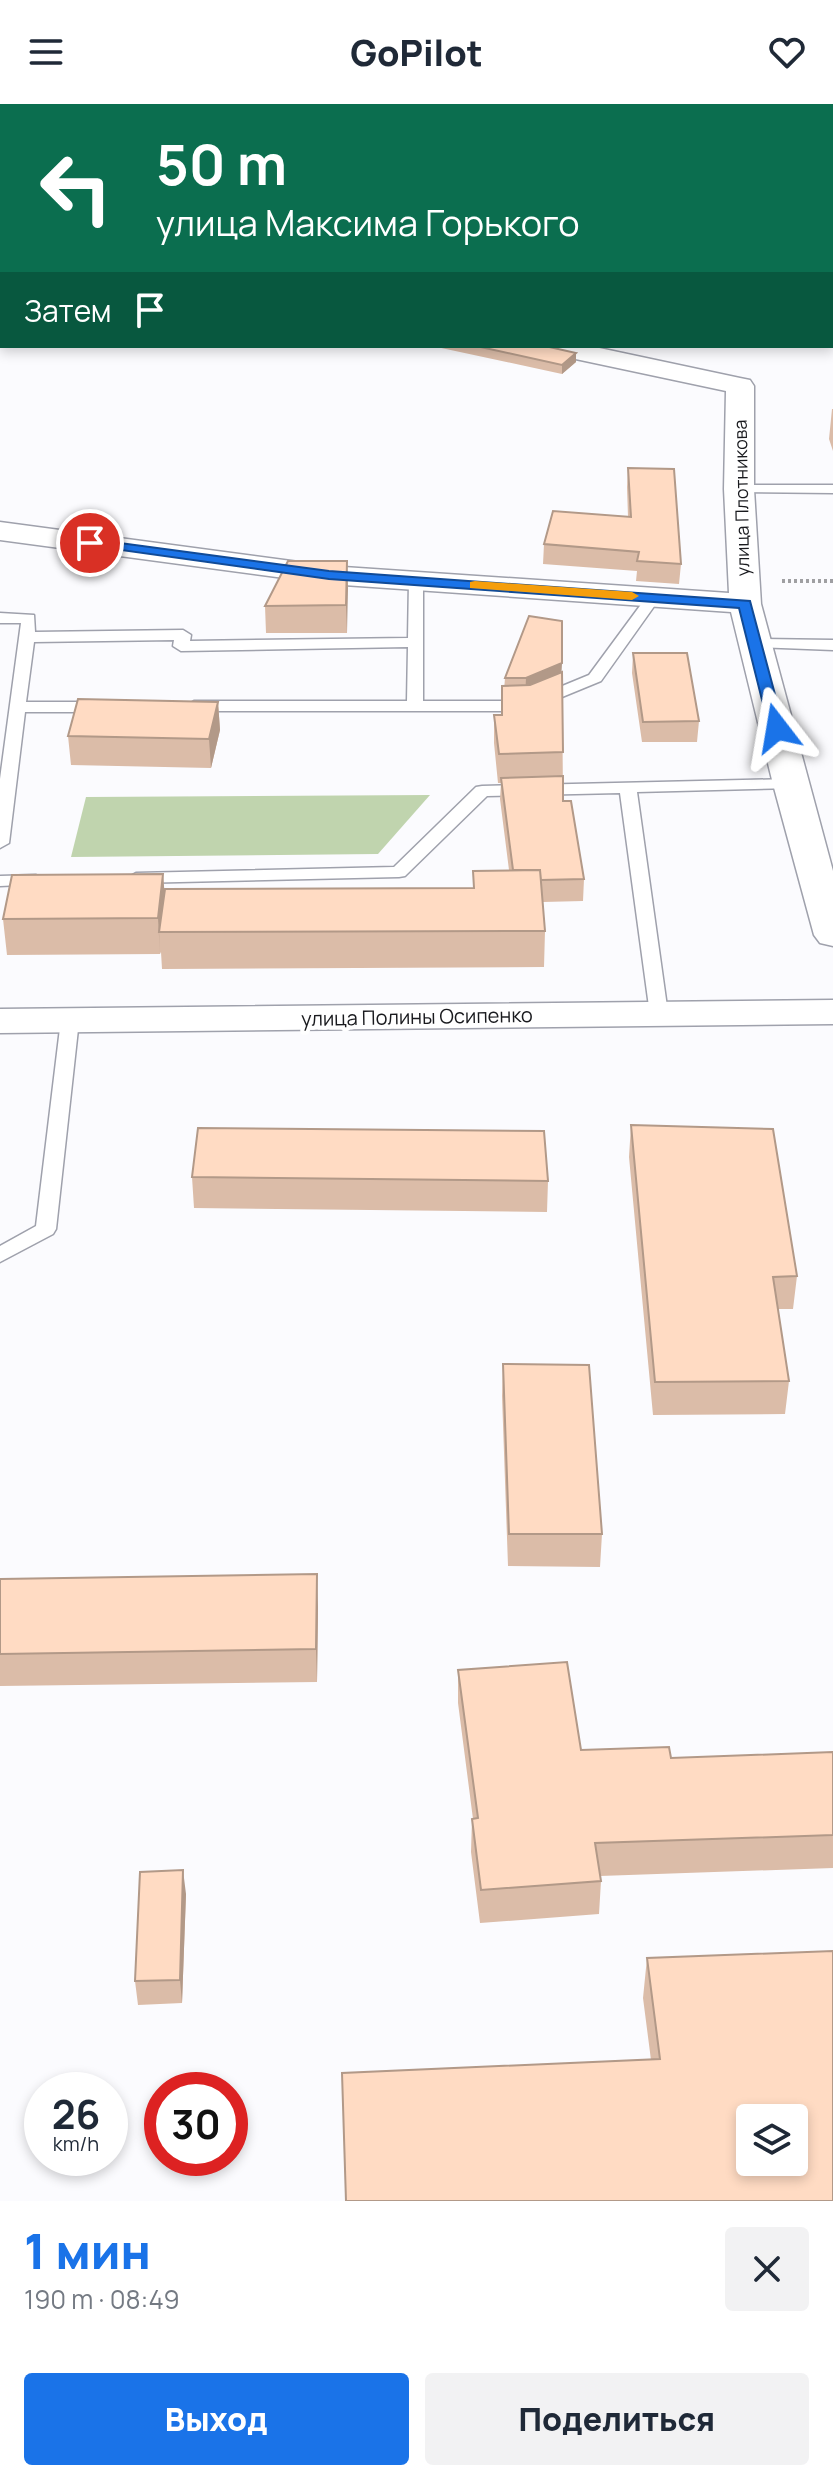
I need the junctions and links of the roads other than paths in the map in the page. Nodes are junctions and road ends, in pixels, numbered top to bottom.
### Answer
1 (561, 348) edge
2 (739, 489) junction
3 (833, 489) edge
4 (0, 531) edge
5 (416, 581) junction
6 (744, 592) junction
7 (653, 598) junction
8 (0, 618) edge
9 (27, 637) junction
10 (415, 642) junction
11 (757, 644) junction
12 (833, 645) edge
13 (177, 706) edge
14 (415, 706) junction
15 (18, 707) junction
16 (113, 707) edge
17 (790, 784) junction
18 (628, 788) junction
19 (0, 843) edge
20 (112, 878) edge
21 (48, 880) edge
22 (0, 881) edge
23 (830, 914) edge
24 (833, 1012) edge
25 (659, 1014) junction
26 (70, 1020) junction
27 (0, 1021) edge
28 (0, 1255) edge

1 - 2 street, улица Плотникова
2 - 3 lane
2 - 6 street, улица Плотникова
4 - 5 street
5 - 7 street
5 - 10 lane
6 - 7 street
6 - 11 street, улица Плотникова
7 - 14 lane
8 - 9 lane
9 - 10 lane
9 - 15 lane
10 - 14 lane
11 - 12 lane
11 - 17 street, улица Плотникова
13 - 14 lane
15 - 16 lane
15 - 19 lane
17 - 18 lane
17 - 23 street, улица Плотникова
18 - 20 lane
18 - 25 lane
21 - 22 lane
24 - 25 street, улица Полины Осипенко
25 - 26 street, улица Полины Осипенко
26 - 27 street, улица Полины Осипенко
26 - 28 lane

